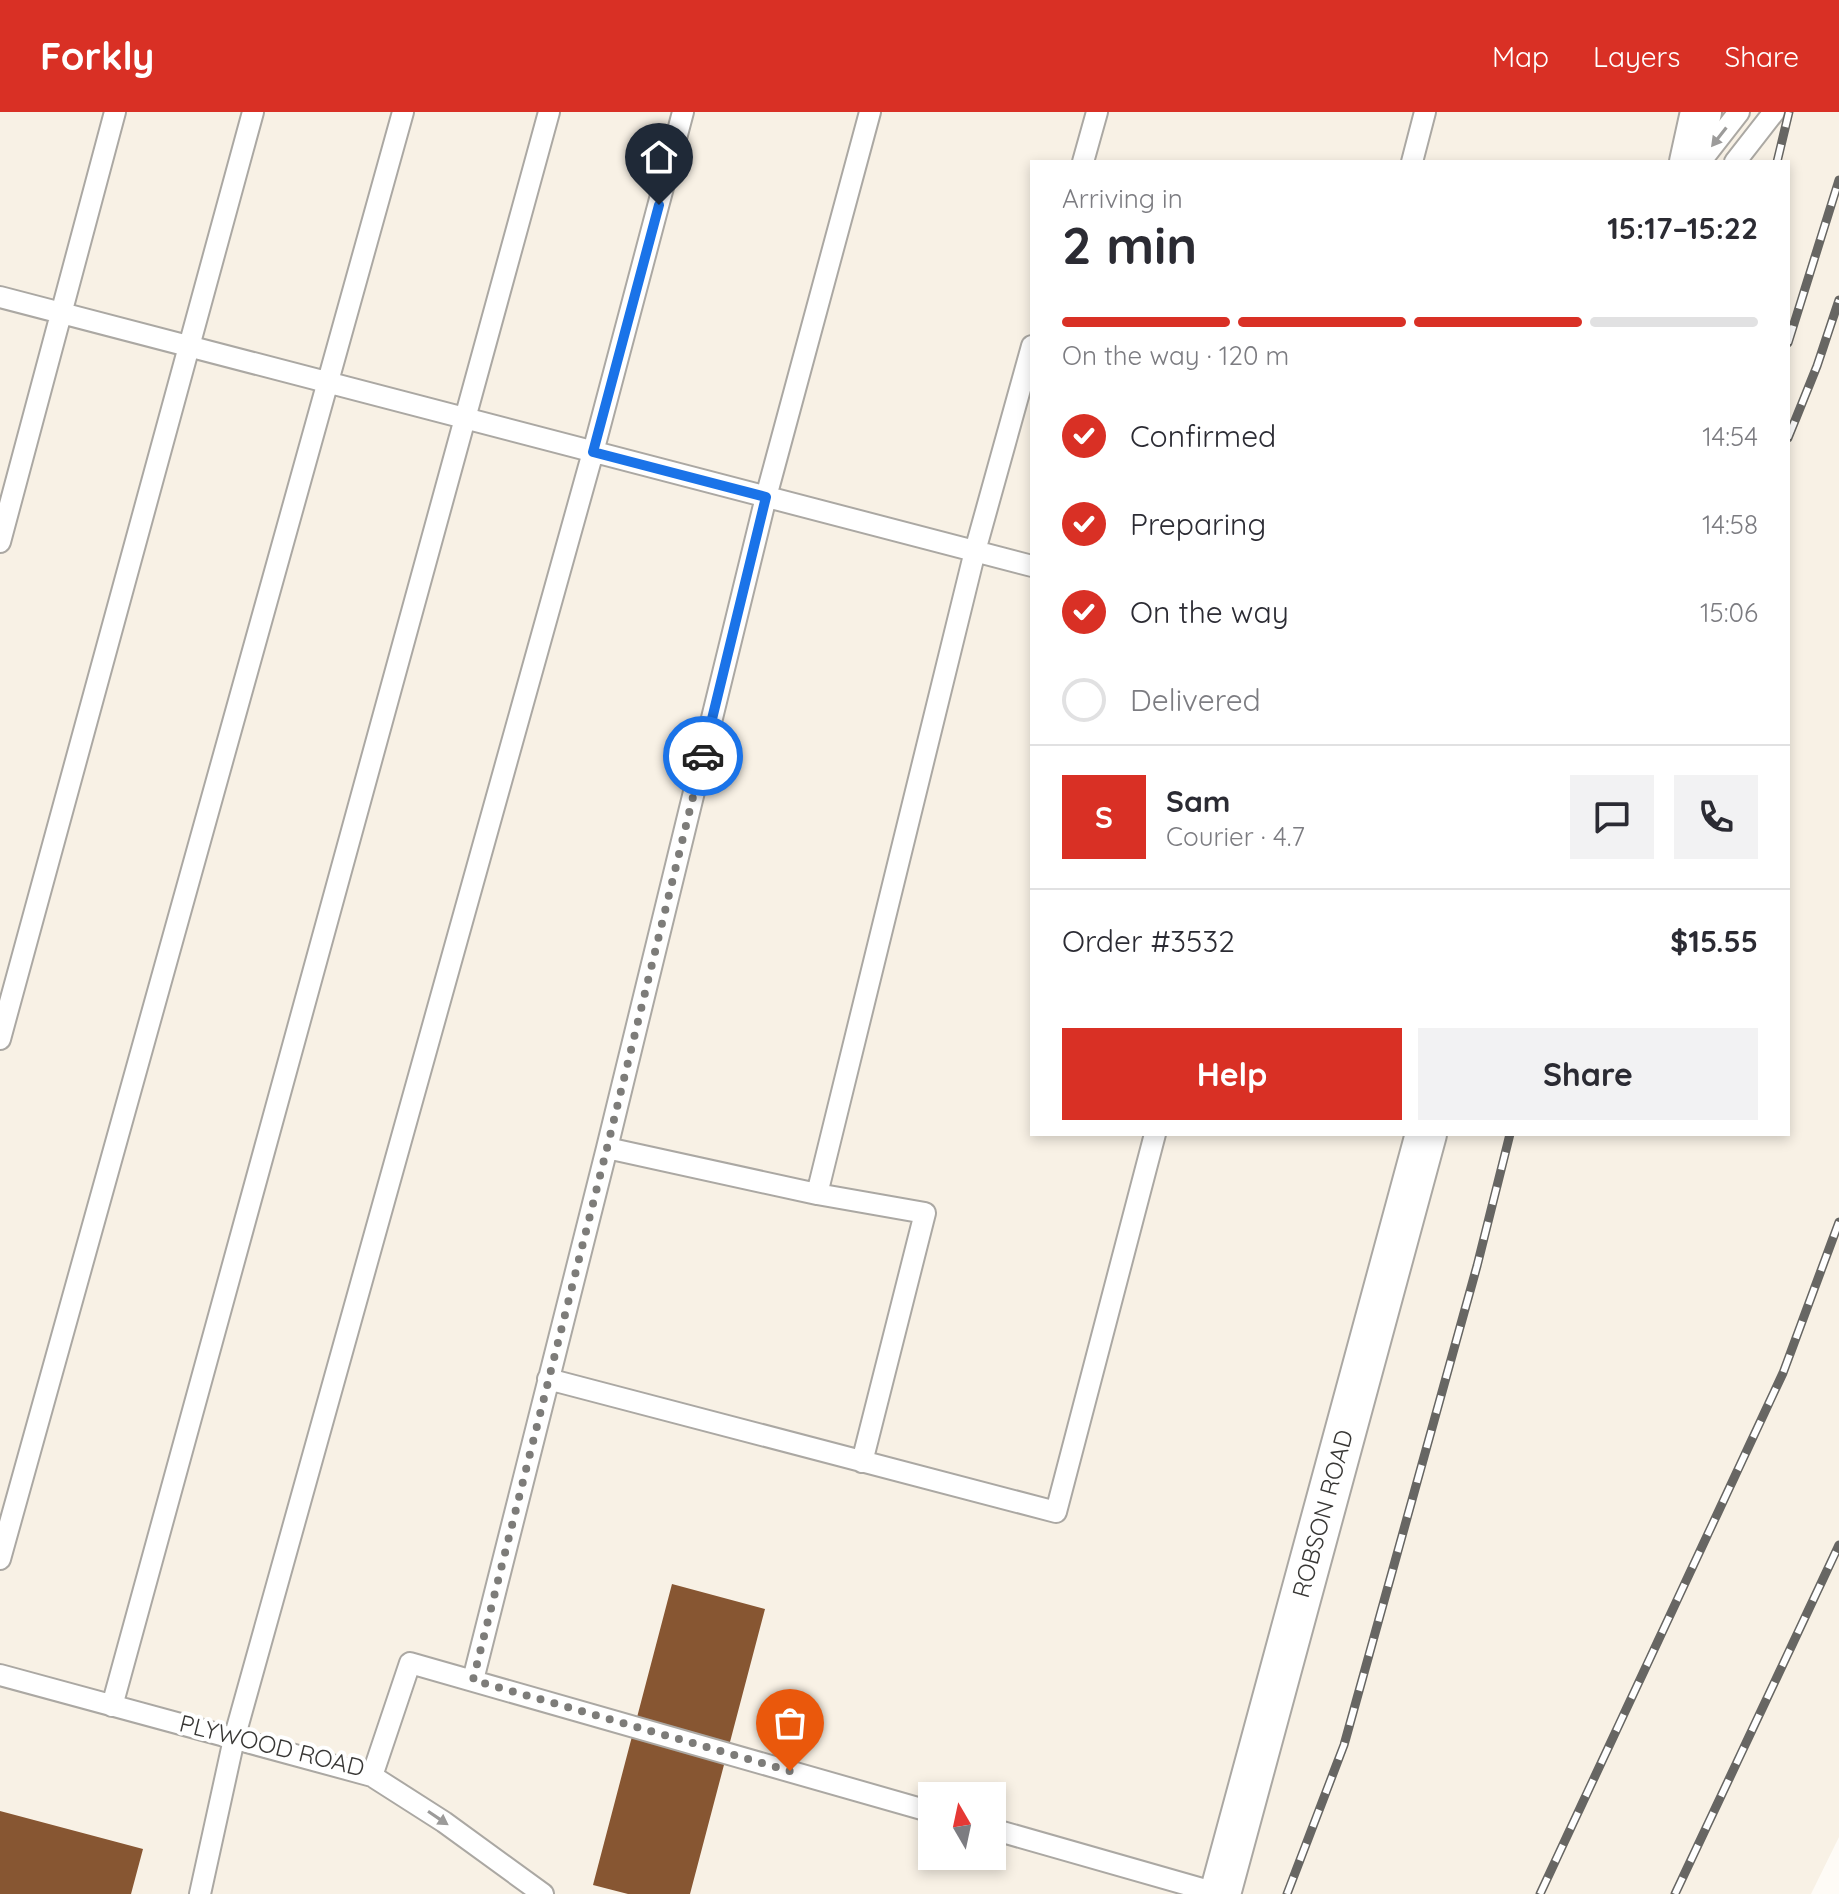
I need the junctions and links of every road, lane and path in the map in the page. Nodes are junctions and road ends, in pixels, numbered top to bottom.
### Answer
1 (115, 112) edge
2 (253, 112) edge
3 (403, 112) edge
4 (549, 112) edge
5 (683, 112) edge
6 (870, 112) edge
7 (1097, 112) edge
8 (1425, 112) edge
9 (1701, 112) edge
10 (1739, 112) edge
11 (1774, 112) edge
12 (1084, 160) edge
13 (1413, 160) edge
14 (1690, 160) edge
15 (1702, 160) edge
16 (1737, 160) edge
17 (0, 297) edge
18 (61, 313) junction
19 (189, 346) junction
20 (1030, 353) edge
21 (328, 382) junction
22 (465, 418) junction
23 (593, 452) junction
24 (766, 497) junction
25 (0, 542) edge
26 (975, 551) junction
27 (1030, 565) edge
28 (0, 1039) edge
29 (1154, 1136) edge
30 (1425, 1136) edge
31 (607, 1148) junction
32 (817, 1194) junction
33 (548, 1379) junction
34 (862, 1462) junction
35 (0, 1559) edge
36 (0, 1675) edge
37 (473, 1680) junction
38 (112, 1706) junction
39 (234, 1739) junction
40 (372, 1776) junction
41 (918, 1808) edge
42 (1006, 1833) edge
43 (200, 1894) edge
44 (543, 1894) edge
45 (1220, 1894) edge

1 - 18 lane
2 - 19 lane
3 - 21 lane
4 - 22 lane
5 - 23 lane
6 - 24 lane
7 - 12 lane
8 - 13 lane
9 - 14 street
10 -> 15 lane
11 - 16 lane
17 - 18 lane
18 - 19 lane
18 - 25 lane
19 - 21 lane
19 - 28 lane
20 - 26 lane
21 - 22 lane
21 - 35 lane
22 - 23 lane
22 - 38 lane
23 - 24 lane
23 - 39 lane
24 - 26 lane
24 - 31 lane
26 - 27 lane
26 - 32 lane
29 - 34 lane
30 - 45 street, ROBSON ROAD
31 - 32 lane
31 - 33 lane
32 - 34 lane
33 - 34 lane
33 - 37 lane
36 - 38 lane, PLYWOOD ROAD
37 - 40 lane, PLYWOOD ROAD
37 - 41 lane, PLYWOOD ROAD
38 - 39 lane, PLYWOOD ROAD
39 - 40 lane, PLYWOOD ROAD
39 - 43 lane
40 -> 44 lane
42 - 45 lane

